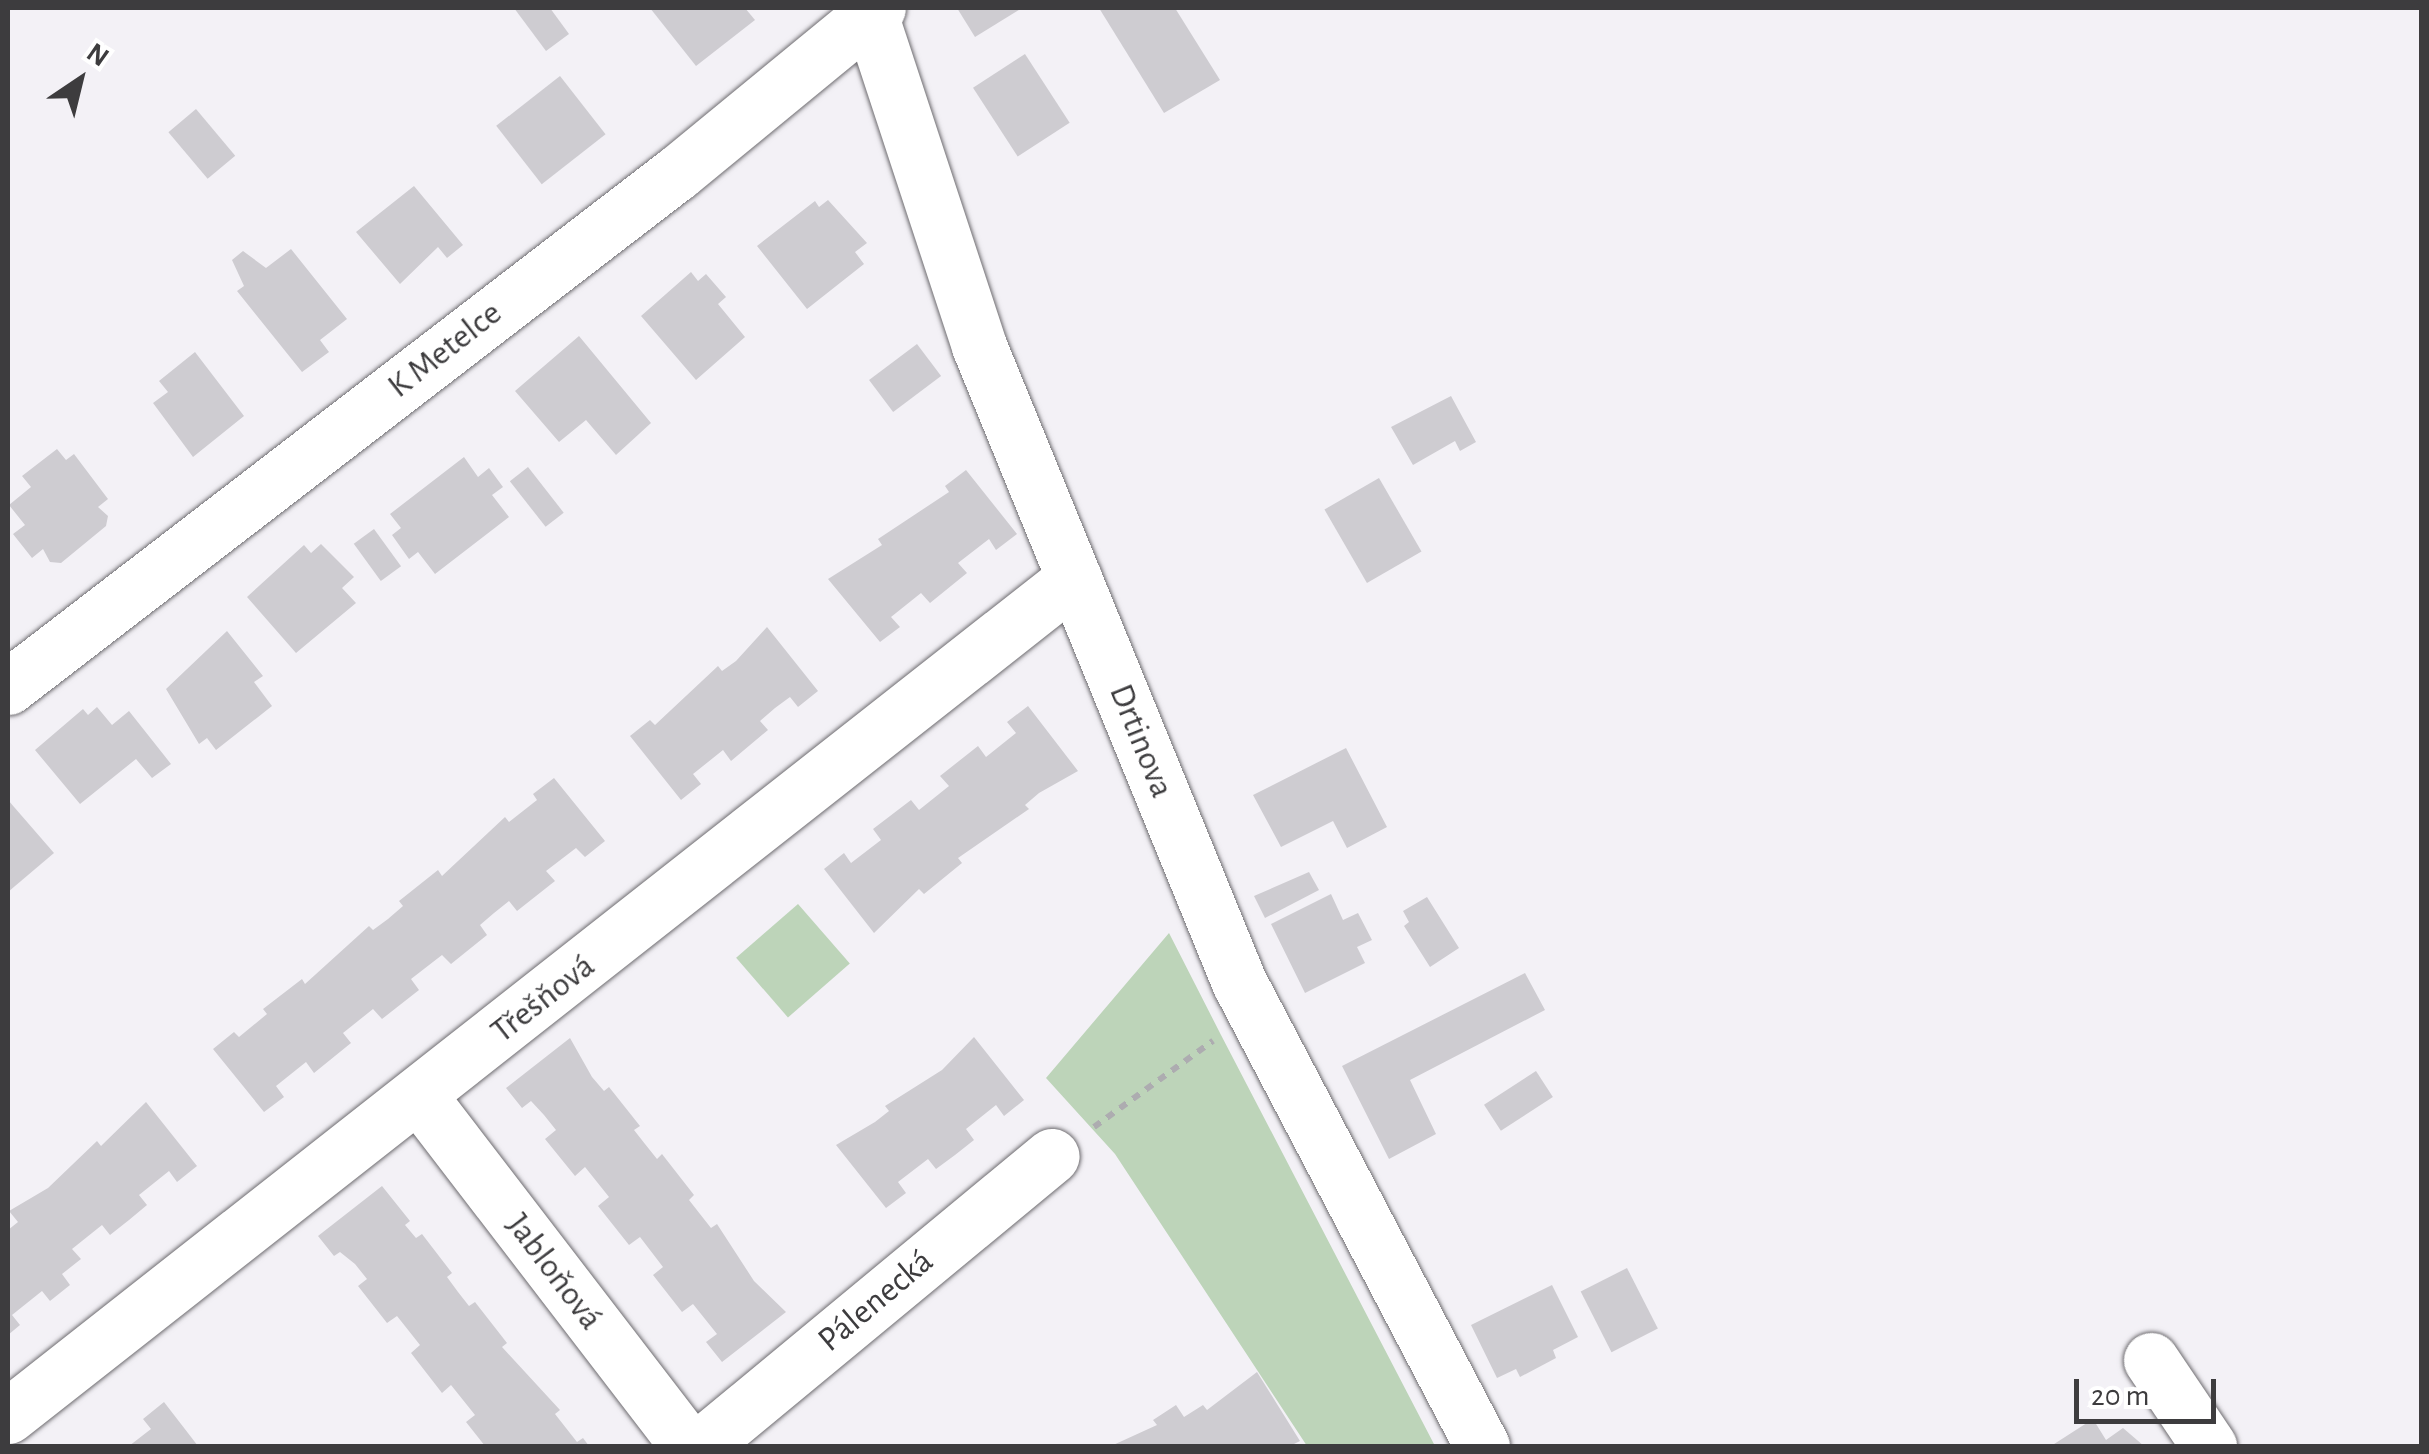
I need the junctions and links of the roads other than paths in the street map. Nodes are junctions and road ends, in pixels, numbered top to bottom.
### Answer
1 (872, 10) edge
2 (1074, 578) junction
3 (8, 687) edge
4 (420, 1096) junction
5 (1051, 1156) road end
6 (2151, 1360) dead end
7 (8, 1416) edge
8 (688, 1446) edge
9 (701, 1446) edge
10 (1482, 1446) edge
11 (2209, 1446) edge

1 - 2 street, Drtinova
1 - 3 street, K Metelce
2 - 4 street, Třešňová
2 - 10 street, Drtinova
4 - 7 street, Třešňová
4 - 8 street, Jabloňová
5 - 9 street, Pálenecká
6 - 11 street

